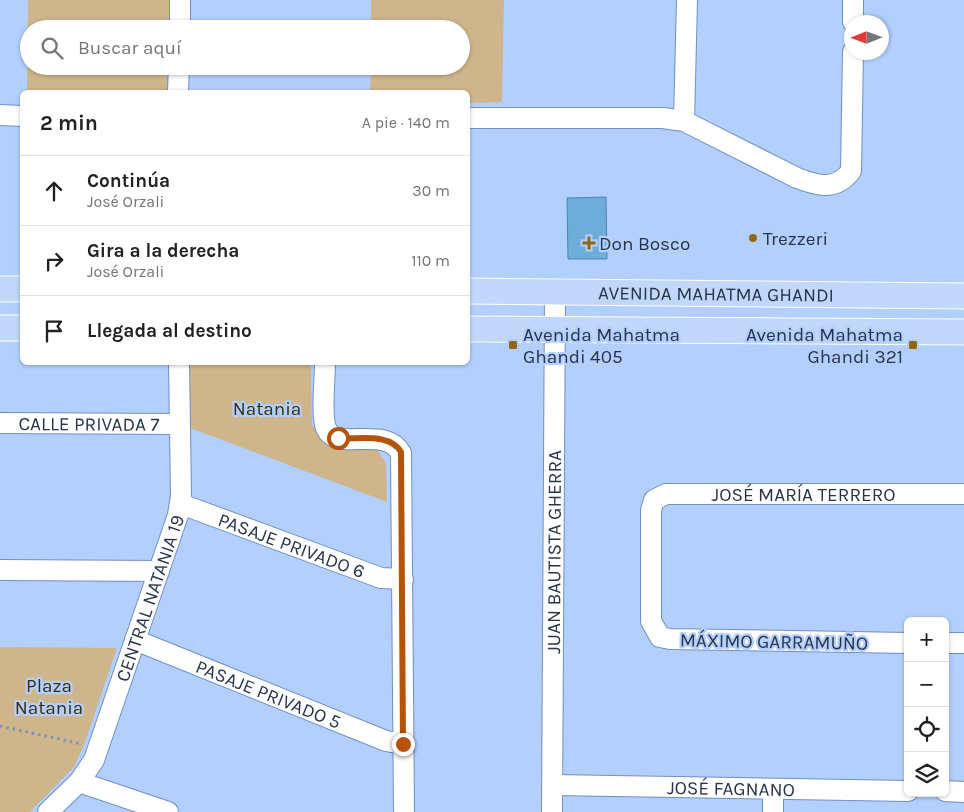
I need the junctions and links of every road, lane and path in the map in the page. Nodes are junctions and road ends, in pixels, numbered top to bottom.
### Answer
1 (180, 0) edge
2 (687, 0) edge
3 (853, 0) edge
4 (853, 15) edge
5 (180, 20) edge
6 (853, 60) edge
7 (179, 75) edge
8 (178, 90) edge
9 (0, 115) edge
10 (20, 116) edge
11 (470, 118) edge
12 (684, 121) junction
13 (0, 289) edge
14 (20, 289) edge
15 (470, 291) edge
16 (555, 291) junction
17 (964, 296) edge
18 (0, 328) edge
19 (20, 328) edge
20 (470, 329) edge
21 (554, 329) junction
22 (964, 332) edge
23 (179, 365) edge
24 (325, 365) edge
25 (0, 423) edge
26 (178, 424) junction
27 (964, 494) edge
28 (181, 504) junction
29 (0, 570) edge
30 (160, 570) junction
31 (403, 579) junction
32 (651, 621) joint
33 (135, 640) junction
34 (904, 643) edge
35 (949, 643) edge
36 (964, 643) edge
37 (0, 726) edge
38 (395, 742) junction
39 (99, 748) junction
40 (79, 782) junction
41 (553, 785) junction
42 (773, 789) junction
43 (904, 791) edge
44 (949, 791) edge
45 (964, 792) edge
46 (48, 812) edge
47 (168, 812) edge
48 (404, 812) edge
49 (552, 812) edge
50 (773, 812) edge

1 - 5 street
2 - 12 street
3 - 4 street
6 - 12 street
7 - 8 street
9 - 10 street
11 - 12 street
13 - 14 main road
15 - 16 main road, AVENIDA MAHATMA GHANDI
16 - 17 main road, AVENIDA MAHATMA GHANDI
16 - 21 street, JUAN BAUTISTA GHERRA
18 - 19 main road
20 - 21 main road, AVENIDA MAHATMA GHANDI
21 - 22 main road, AVENIDA MAHATMA GHANDI
21 - 41 street, JUAN BAUTISTA GHERRA
23 - 26 street, CENTRAL NATANIA 19
24 - 31 street
25 - 26 street, CALLE PRIVADA 7
26 - 28 street, CENTRAL NATANIA 19
27 - 32 street, JOSÉ MARÍA TERRERO
28 - 30 street, CENTRAL NATANIA 19
28 - 31 street, PASAJE PRIVADO 6
29 - 30 street
30 - 33 street, CENTRAL NATANIA 19
31 - 38 street
32 - 34 street, MÁXIMO GARRAMUÑO
33 - 38 street, PASAJE PRIVADO 5
33 - 39 street, CENTRAL NATANIA 19
35 - 36 street
37 - 39 path
38 - 48 street
39 - 40 street, CENTRAL NATANIA 19
40 - 46 street, CENTRAL NATANIA 19
40 - 47 street
41 - 42 street, JOSÉ FAGNANO
41 - 49 street, JUAN BAUTISTA GHERRA
42 - 43 street, JOSÉ FAGNANO
42 - 50 street
44 - 45 street

